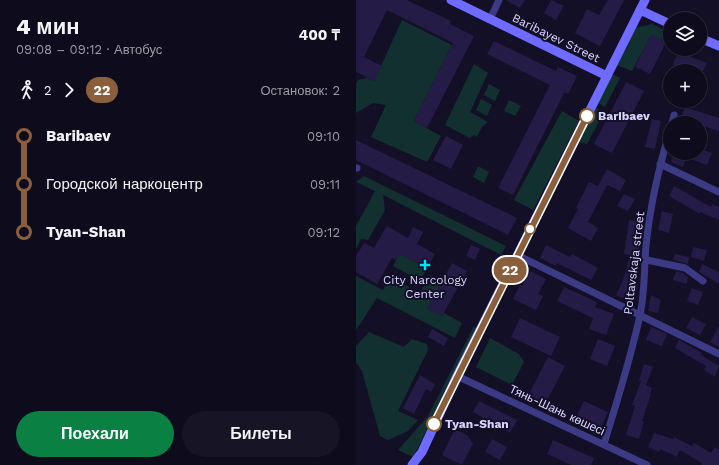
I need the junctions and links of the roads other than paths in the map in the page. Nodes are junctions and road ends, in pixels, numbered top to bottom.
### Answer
1 (451, 0) edge
2 (499, 0) edge
3 (645, 0) edge
4 (640, 10) junction
5 (490, 19) junction
6 (663, 21) edge
7 (707, 41) edge
8 (719, 46) edge
9 (607, 76) junction
10 (663, 154) edge
11 (660, 164) junction
12 (719, 192) edge
13 (517, 255) junction
14 (647, 260) junction
15 (703, 281) dead end
16 (640, 315) junction
17 (719, 354) edge
18 (457, 376) junction
19 (604, 444) junction
20 (422, 452) junction
21 (412, 465) edge
22 (421, 465) edge
23 (647, 465) edge

1 - 5 street, Baribayev Street
2 - 5 street
3 - 4 street
4 - 6 street
4 - 9 street
5 - 9 street, Baribayev Street
7 - 8 street
9 - 13 street
10 - 11 street, Poltavskaja street
11 - 12 street
11 - 14 street, Poltavskaja street
13 - 16 street
13 - 18 street
14 - 15 street
14 - 16 street, Poltavskaja street
16 - 17 street
16 - 19 street, Poltavskaja street
18 - 19 street, Тянь-Шань көшесі
18 - 20 street
19 - 23 street, Тянь-Шань көшесі
20 - 21 street
20 - 22 street

